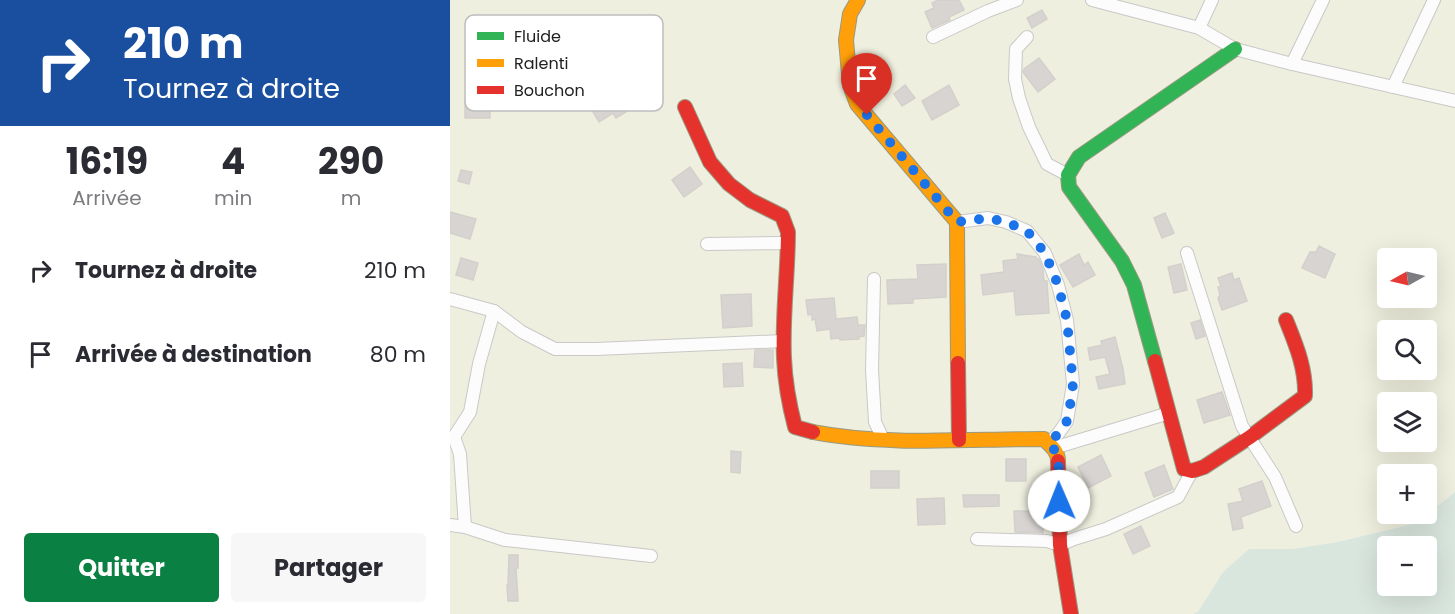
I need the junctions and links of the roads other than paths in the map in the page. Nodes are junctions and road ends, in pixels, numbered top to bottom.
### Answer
1 (858, 0) edge
2 (1017, 0) edge
3 (1095, 0) edge
4 (1212, 0) edge
5 (1323, 0) edge
6 (1434, 0) edge
7 (1199, 28) junction
8 (933, 37) dead end
9 (1027, 37) dead end
10 (1235, 50) junction
11 (1292, 64) junction
12 (1393, 87) junction
13 (1455, 101) edge
14 (685, 107) dead end
15 (1068, 175) junction
16 (957, 222) junction
17 (707, 244) dead end
18 (788, 244) junction
19 (1187, 253) dead end
20 (874, 279) dead end
21 (450, 299) edge
22 (494, 311) junction
23 (1286, 320) dead end
24 (783, 341) junction
25 (1169, 413) junction
26 (452, 436) edge
27 (1250, 437) junction
28 (883, 440) junction
29 (959, 440) junction
30 (1051, 445) junction
31 (1192, 471) junction
32 (450, 525) edge
33 (1296, 525) dead end
34 (465, 527) junction
35 (976, 539) dead end
36 (1060, 545) junction
37 (651, 556) dead end
38 (1071, 614) edge

1 - 16 street
2 - 8 street
3 - 7 street
4 - 7 street
5 - 11 street
6 - 12 street
7 - 10 street
9 - 15 street
10 - 11 street
10 - 15 street
11 - 12 street
12 - 13 street
14 - 18 street
15 - 25 street
16 - 29 street
16 - 30 street
17 - 18 street
18 - 24 street
19 - 27 street
20 - 28 street
21 - 22 street
22 - 24 street
22 - 26 street
23 - 27 street
24 - 28 street
25 - 30 street
25 - 31 street
26 - 34 street
27 - 31 street
27 - 33 street
28 - 29 street
29 - 30 street
30 - 36 street
31 - 36 street
32 - 34 street
34 - 37 street
35 - 36 street
36 - 38 street

